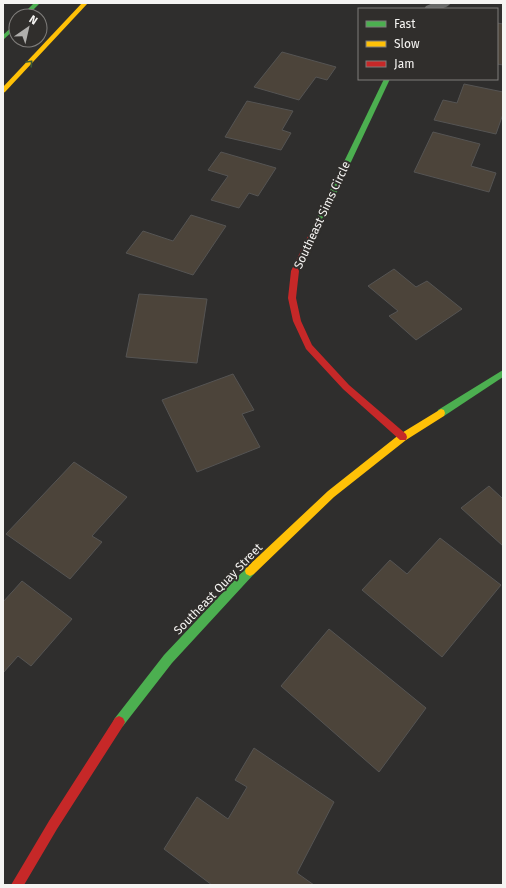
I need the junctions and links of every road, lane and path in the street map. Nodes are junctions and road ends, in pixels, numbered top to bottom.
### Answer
1 (85, 3) edge
2 (444, 3) edge
3 (433, 8) edge
4 (387, 80) edge
5 (3, 91) edge
6 (503, 373) edge
7 (403, 437) junction
8 (17, 885) edge

5 -> 1 main road
2 - 3 street
4 - 7 main road, Southeast Sims Circle
6 - 7 main road, Southeast Quay Street
7 - 8 main road, Southeast Quay Street

